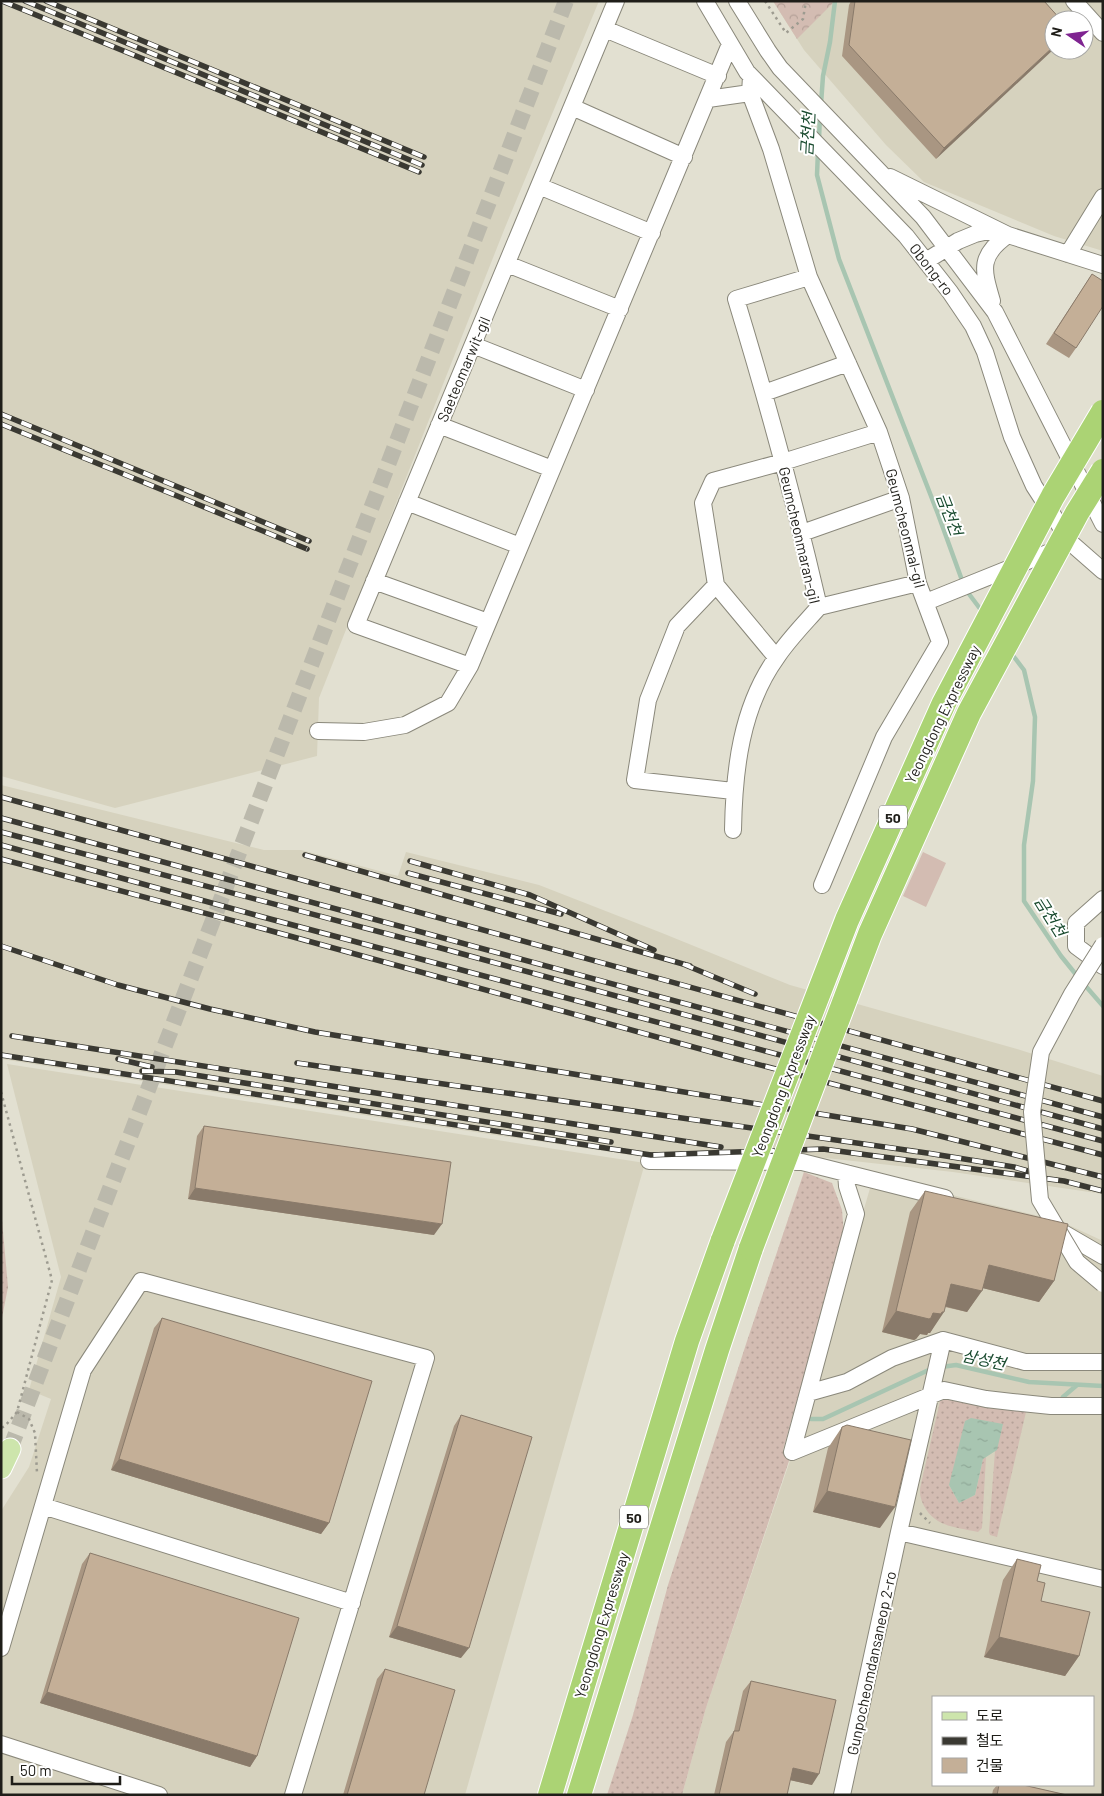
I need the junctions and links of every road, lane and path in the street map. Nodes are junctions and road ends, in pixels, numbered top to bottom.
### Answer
1 (616, 1) edge
2 (705, 1) edge
3 (737, 1) edge
4 (765, 1) edge
5 (806, 1) edge
6 (1074, 1) edge
7 (605, 29) junction
8 (1103, 33) edge
9 (730, 44) junction
10 (718, 76) junction
11 (751, 85) junction
12 (708, 99) junction
13 (572, 107) junction
14 (684, 157) junction
15 (881, 173) junction
16 (540, 186) junction
17 (1103, 197) edge
18 (652, 233) junction
19 (1008, 235) junction
20 (947, 248) junction
21 (1068, 254) junction
22 (926, 261) junction
23 (507, 264) junction
24 (1103, 266) edge
25 (809, 276) junction
26 (620, 309) junction
27 (995, 312) junction
28 (473, 345) junction
29 (848, 363) junction
30 (586, 390) junction
31 (764, 393) junction
32 (1103, 412) edge
33 (439, 425) junction
34 (879, 432) junction
35 (783, 462) junction
36 (552, 469) junction
37 (1103, 471) edge
38 (901, 498) junction
39 (407, 502) junction
40 (1103, 524) edge
41 (802, 533) junction
42 (1071, 543) junction
43 (520, 546) junction
44 (1103, 571) edge
45 (374, 581) junction
46 (918, 583) junction
47 (716, 585) junction
48 (926, 602) junction
49 (819, 607) junction
50 (488, 622) junction
51 (776, 658) junction
52 (470, 666) junction
53 (318, 731) dead end
54 (734, 791) junction
55 (733, 830) dead end
56 (822, 885) dead end
57 (1103, 899) edge
58 (1103, 945) edge
59 (1103, 966) edge
60 (1, 1092) edge
61 (649, 1161) dead end
62 (846, 1173) junction
63 (958, 1202) edge
64 (1038, 1222) edge
65 (1103, 1256) edge
66 (1103, 1284) edge
67 (943, 1340) junction
68 (1103, 1362) edge
69 (808, 1393) junction
70 (931, 1395) junction
71 (1103, 1406) edge
72 (17, 1412) junction
73 (1, 1428) edge
74 (10, 1449) tunnel mouth
75 (1, 1468) edge
76 (37, 1474) dead end
77 (43, 1506) junction
78 (919, 1510) dead end
79 (933, 1524) dead end
80 (899, 1532) junction
81 (1103, 1579) edge
82 (352, 1602) junction
83 (1, 1648) edge
84 (1, 1744) edge
85 (159, 1795) edge
86 (293, 1795) edge
87 (550, 1795) edge
88 (579, 1795) edge
89 (842, 1795) edge

1 - 7 street, Saeteomarwit-gil
2 - 9 street, Obong-ro
3 - 15 street, Obong-ro
4 - 5 path
6 - 8 street
7 - 10 street
7 - 13 street, Saeteomarwit-gil
9 - 10 street
9 - 11 street, Obong-ro
10 - 12 street
11 - 12 street
11 - 22 street, Obong-ro
11 - 25 street, Geumcheonmal-gil
12 - 14 street
13 - 14 street
13 - 16 street, Saeteomarwit-gil
14 - 18 street
15 - 19 street
15 - 20 street, Obong-ro
16 - 18 street
16 - 23 street, Saeteomarwit-gil
17 - 21 street
18 - 26 street
19 - 20 street
19 - 21 street
19 - 27 street
20 - 22 street
20 - 27 street, Obong-ro
21 - 24 street
22 - 42 street, Obong-ro
23 - 26 street
23 - 28 street, Saeteomarwit-gil
25 - 29 street, Geumcheonmal-gil
25 - 31 street, Geumcheonmaran-gil
26 - 30 street
27 - 40 street, Obong-ro
28 - 30 street
28 - 33 street, Saeteomarwit-gil
29 - 31 street
29 - 34 street, Geumcheonmal-gil
30 - 36 street
31 - 35 street, Geumcheonmaran-gil
32 - 87 highway, Yeongdong Expressway / 50, bridge
33 - 36 street
33 - 39 street, Saeteomarwit-gil
34 - 35 street
34 - 38 street, Geumcheonmal-gil
35 - 41 street, Geumcheonmaran-gil
35 - 47 street
36 - 43 street
37 - 88 highway, Yeongdong Expressway / 50, bridge
38 - 41 street
38 - 46 street, Geumcheonmal-gil
39 - 43 street
39 - 45 street, Saeteomarwit-gil
41 - 49 street, Geumcheonmaran-gil
42 - 44 street, Obong-ro
42 - 48 street
43 - 50 street
45 - 50 street
45 - 52 street, Saeteomarwit-gil
46 - 48 street, Geumcheonmal-gil
46 - 49 street
47 - 51 street
47 - 54 street
48 - 56 street, Geumcheonmal-gil
49 - 51 street, Geumcheonmaran-gil
50 - 52 street
51 - 54 street, Geumcheonmaran-gil
52 - 53 street
54 - 55 street, Geumcheonmaran-gil
57 - 59 street
58 - 66 street, bridge
60 - 72 path
61 - 62 street
62 - 63 street
62 - 69 street
64 - 65 street
67 - 68 street
67 - 69 street
67 - 70 street, Gunpocheomdansaneop 2-ro
69 - 70 street
70 - 71 street
70 - 80 street, Gunpocheomdansaneop 2-ro
72 - 73 path
72 - 76 path
74 - 75 main road
77 - 82 street
77 - 82 street
77 - 83 street
78 - 79 path
80 - 81 street
80 - 89 street, Gunpocheomdansaneop 2-ro
82 - 86 street
84 - 85 street

